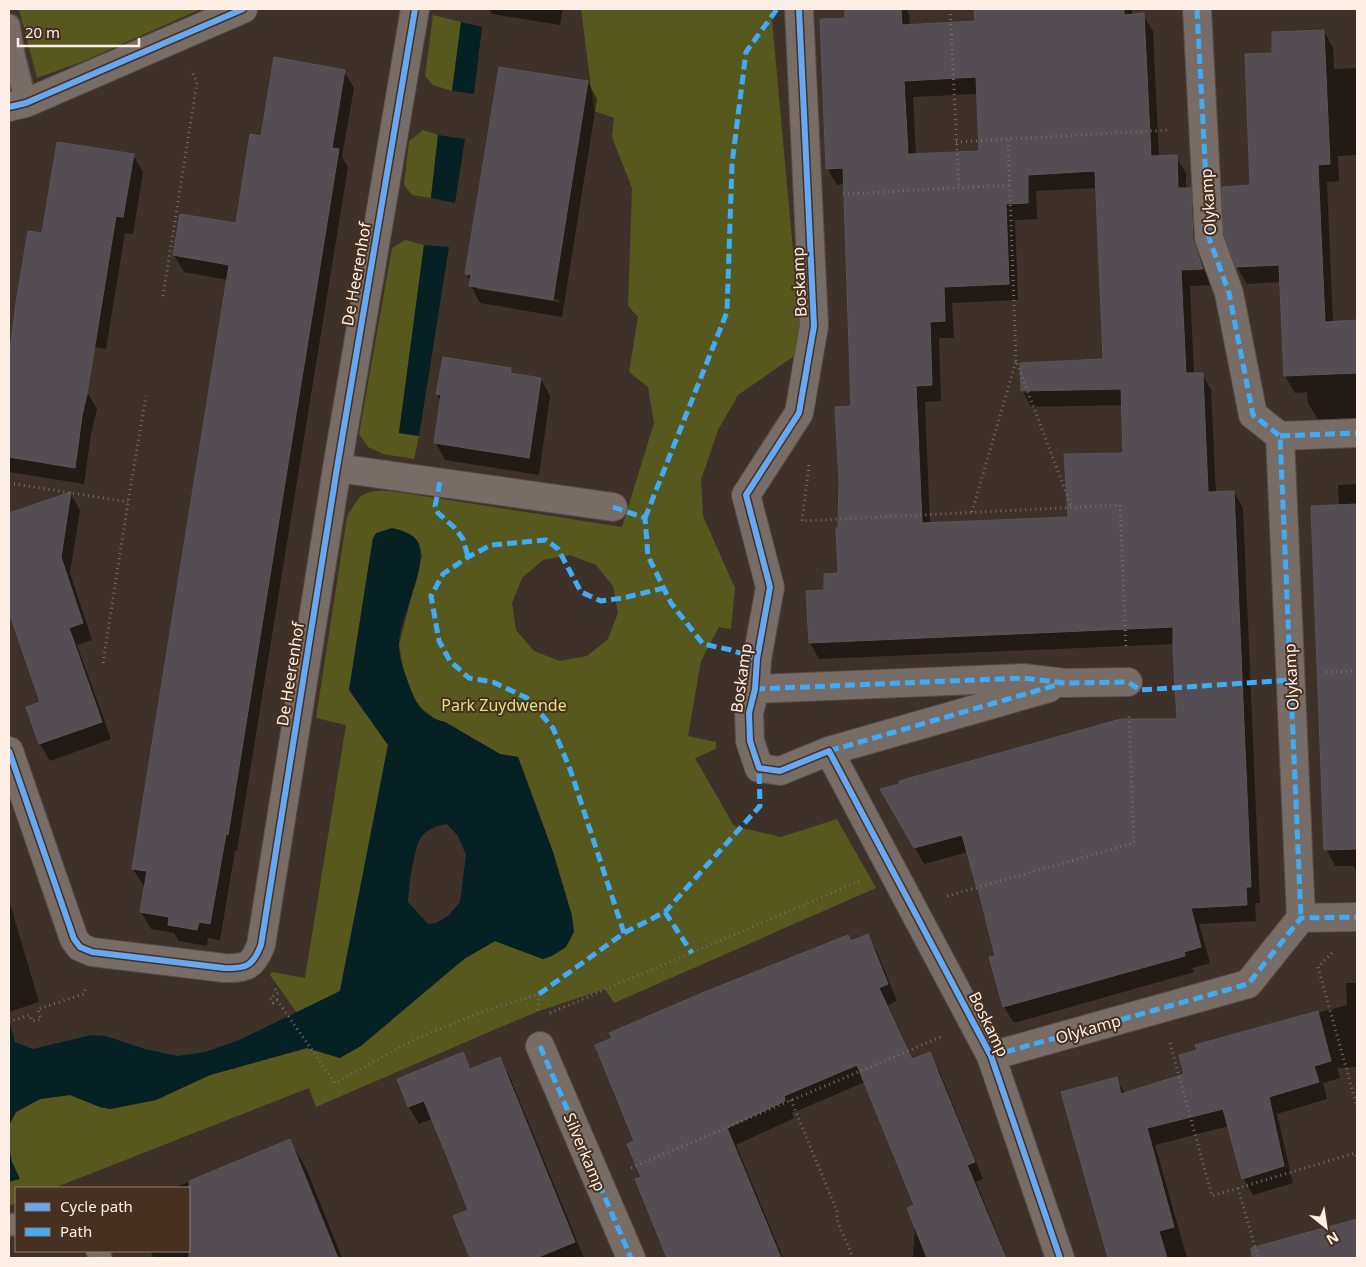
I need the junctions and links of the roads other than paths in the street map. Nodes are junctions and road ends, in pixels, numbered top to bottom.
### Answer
1 (243, 9) edge
2 (415, 9) edge
3 (799, 9) edge
4 (1197, 9) edge
5 (9, 25) edge
6 (18, 105) edge
7 (1357, 434) edge
8 (1280, 436) junction
9 (337, 468) junction
10 (613, 507) dead end
11 (1128, 682) dead end
12 (1064, 683) junction
13 (755, 689) junction
14 (9, 751) edge
15 (830, 751) junction
16 (1344, 917) edge
17 (1301, 918) junction
18 (540, 1046) road end
19 (991, 1056) junction
20 (631, 1258) edge
21 (1060, 1258) edge

1 - 6 street
2 - 9 street, De Heerenhof
3 - 13 street, Boskamp
4 - 8 street, Olykamp
5 - 6 lane
7 - 8 street
8 - 17 street, Olykamp
9 - 10 street
9 - 14 street, De Heerenhof
11 - 12 street, Boskamp
12 - 13 street, Boskamp
12 - 15 street, Boskamp
13 - 15 street, Boskamp
15 - 19 street, Boskamp
16 - 17 street
17 - 19 street, Olykamp
18 - 20 street, Silverkamp
19 - 21 street, Boskamp

